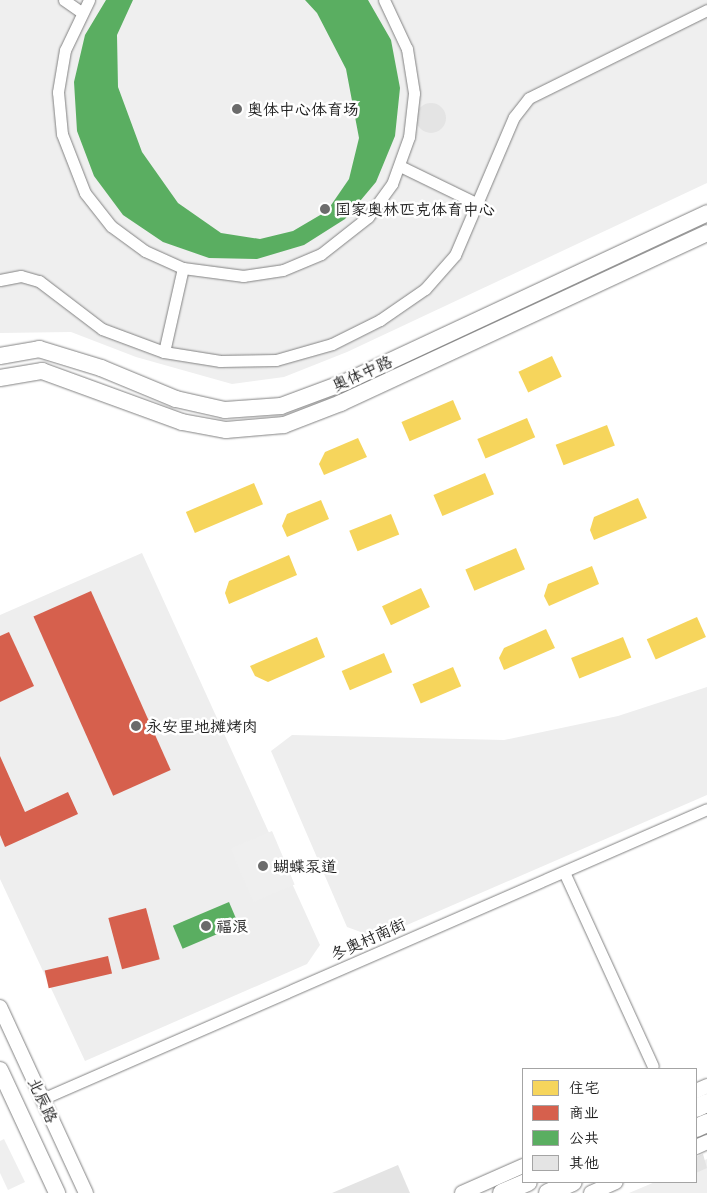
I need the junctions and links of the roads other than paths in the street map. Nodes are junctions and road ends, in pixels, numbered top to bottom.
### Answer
1 (64, 0) edge
2 (88, 0) edge
3 (384, 0) edge
4 (707, 10) edge
5 (81, 12) junction
6 (400, 166) junction
7 (480, 205) junction
8 (707, 213) edge
9 (707, 233) edge
10 (183, 268) junction
11 (0, 280) edge
12 (164, 352) junction
13 (0, 356) edge
14 (0, 378) edge
15 (707, 809) edge
16 (564, 872) junction
17 (0, 1007) edge
18 (653, 1066) dead end
19 (0, 1070) edge
20 (42, 1099) junction
21 (522, 1166) edge
22 (526, 1183) edge
23 (572, 1183) edge
24 (614, 1183) edge
25 (57, 1193) edge
26 (86, 1193) edge
27 (462, 1193) edge
28 (502, 1193) edge
29 (548, 1193) edge
30 (591, 1193) edge

1 - 5 street
2 - 5 street
3 - 6 street
4 - 7 street
5 - 10 street
6 - 7 street
6 - 10 street
7 - 12 street
8 - 13 main road, 奥体中路
9 - 14 main road, 奥体中路
10 - 12 street
11 - 12 street
15 - 16 street, 冬奥村南街
16 - 18 street
16 - 20 street, 冬奥村南街
17 - 20 street, 北辰路
19 - 25 main road, 北辰路
20 - 26 street, 北辰路
21 - 27 street
22 - 28 main road
23 - 29 main road
24 - 30 street

